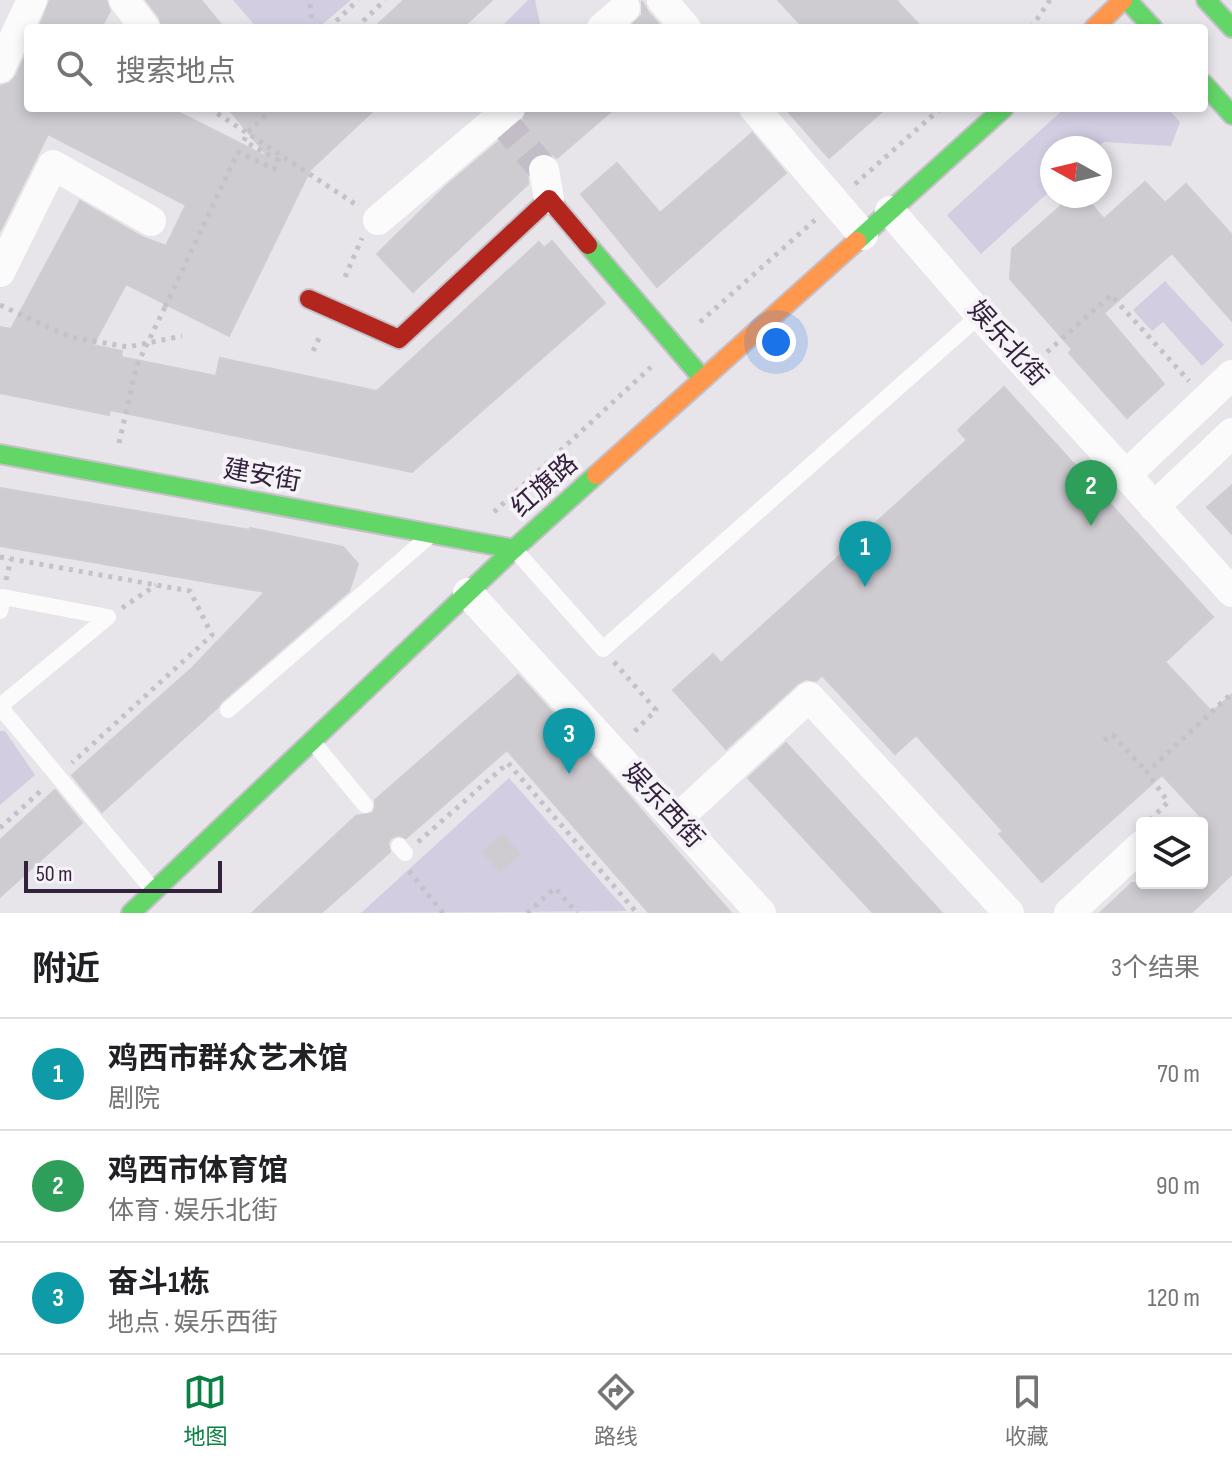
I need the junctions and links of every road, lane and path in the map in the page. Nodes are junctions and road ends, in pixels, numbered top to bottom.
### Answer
1 (32, 0) edge
2 (124, 0) edge
3 (314, 0) edge
4 (358, 0) edge
5 (385, 0) edge
6 (662, 0) edge
7 (1050, 0) edge
8 (1125, 0) edge
9 (1206, 0) edge
10 (625, 8) dead end
11 (142, 24) edge
12 (312, 24) edge
13 (338, 24) edge
14 (360, 24) edge
15 (607, 24) edge
16 (683, 24) edge
17 (1034, 24) edge
18 (1098, 24) edge
19 (1149, 24) edge
20 (1232, 28) edge
21 (0, 68) edge
22 (1208, 88) edge
23 (215, 112) edge
24 (269, 112) edge
25 (505, 112) edge
26 (757, 112) edge
27 (1000, 112) edge
28 (1232, 115) edge
29 (247, 133) junction
30 (544, 170) tunnel mouth
31 (549, 199) junction
32 (890, 211) junction
33 (370, 215) joint
34 (151, 221) dead end
35 (863, 235) junction
36 (0, 272) edge
37 (309, 299) dead end
38 (0, 305) edge
39 (980, 315) junction
40 (182, 336) dead end
41 (1029, 369) junction
42 (1232, 375) edge
43 (703, 379) junction
44 (1205, 400) junction
45 (1232, 433) edge
46 (0, 454) edge
47 (111, 475) junction
48 (1126, 475) junction
49 (1154, 507) junction
50 (432, 534) junction
51 (514, 549) junction
52 (0, 557) edge
53 (156, 585) junction
54 (1232, 592) edge
55 (468, 593) junction
56 (0, 611) edge
57 (108, 617) junction
58 (603, 649) junction
59 (1232, 693) edge
60 (0, 707) edge
61 (228, 710) dead end
62 (625, 740) dead end
63 (1104, 740) dead end
64 (312, 741) junction
65 (1147, 772) junction
66 (58, 776) junction
67 (365, 805) dead end
68 (1153, 817) edge
69 (676, 820) junction
70 (0, 828) edge
71 (1136, 851) edge
72 (154, 892) junction
73 (131, 913) edge
74 (443, 913) edge
75 (527, 913) edge
76 (577, 913) edge
77 (637, 913) edge
78 (761, 913) edge
79 (1009, 913) edge
80 (1069, 913) edge

1 - 21 street
2 - 11 street
3 - 12 path
4 - 13 path
5 - 14 path
6 - 16 street
7 - 17 path
8 - 18 street
8 - 19 street
9 - 20 street
10 - 15 street
22 - 28 street
23 - 29 path
24 - 29 path
25 - 33 street
26 - 35 street
27 - 32 street, 红旗路
29 - 33 path
29 - 47 path, bridge
30 - 31 street
31 - 37 street
31 - 43 street
32 - 35 street, 红旗路
32 - 39 street, 娱乐北街
34 - 36 street
35 - 43 street, 红旗路
38 - 40 path
39 - 41 street, 娱乐北街
39 - 58 lane
41 - 44 path
41 - 48 street, 娱乐北街
42 - 44 street
43 - 51 street, 红旗路
44 - 48 street
45 - 49 street
46 - 47 street, 建安街
47 - 50 street, 建安街
48 - 49 street, 娱乐北街
49 - 54 street, 娱乐北街
50 - 51 street, 建安街
50 - 61 lane
51 - 55 street, 红旗路
51 - 58 lane
52 - 53 path
53 - 57 path
53 - 66 path
55 - 64 street, 红旗路
55 - 69 street, 娱乐西街
56 - 57 lane
57 - 60 lane
58 - 62 path
59 - 65 path
60 - 66 lane
63 - 65 path
64 - 67 lane
64 - 72 street, 红旗路
65 - 68 path
66 - 70 path
66 - 72 lane
69 - 78 street, 娱乐西街
69 - 79 street
71 - 80 street
72 - 73 street, 红旗路
74 - 77 path
75 - 76 path

